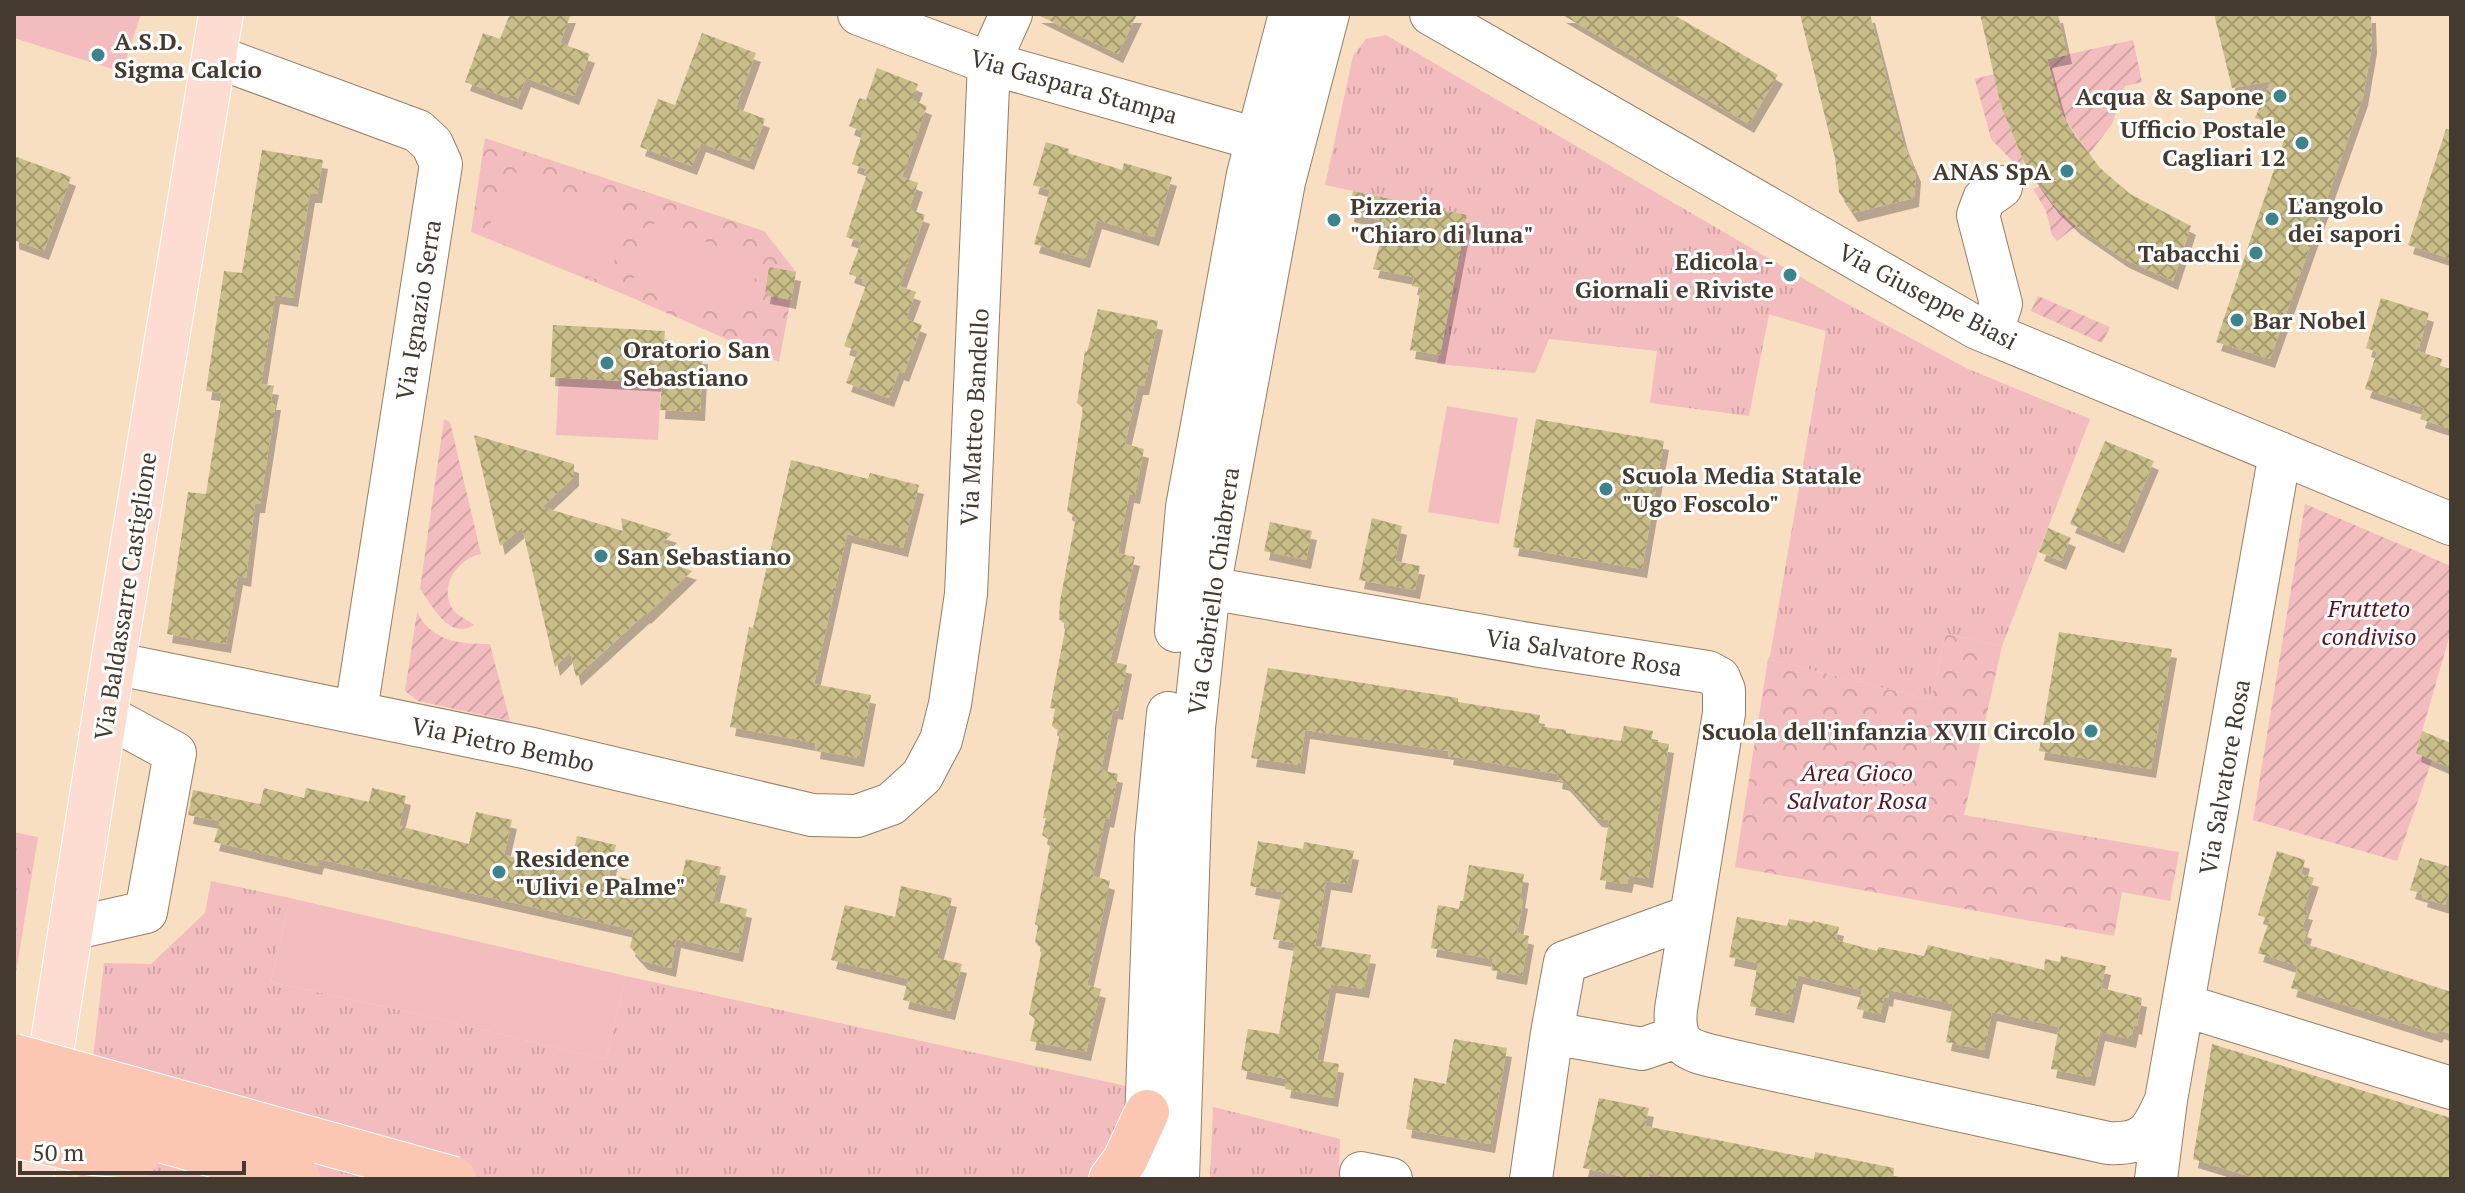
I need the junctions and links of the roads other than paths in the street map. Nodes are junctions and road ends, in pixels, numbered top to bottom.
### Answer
1 (221, 14) edge
2 (859, 14) edge
3 (1011, 14) edge
4 (1290, 14) edge
5 (1328, 14) edge
6 (1431, 14) edge
7 (214, 56) junction
8 (989, 63) junction
9 (1274, 142) junction
10 (2001, 187) dead end
11 (1991, 334) junction
12 (2280, 453) junction
13 (2451, 524) edge
14 (1209, 588) junction
15 (113, 663) junction
16 (356, 711) junction
17 (105, 715) junction
18 (891, 804) joint
19 (1689, 917) junction
20 (71, 929) junction
21 (2183, 1005) junction
22 (14, 1025) edge
23 (1552, 1033) junction
24 (1677, 1037) junction
25 (14, 1056) edge
26 (2451, 1088) edge
27 (14, 1099) edge
28 (2166, 1100) junction
29 (1147, 1112) junction
30 (241, 1119) junction
31 (14, 1135) edge
32 (236, 1162) junction
33 (2125, 1162) edge
34 (31, 1179) edge
35 (299, 1179) edge
36 (454, 1179) edge
37 (1111, 1179) edge
38 (1144, 1179) edge
39 (1178, 1179) edge
40 (1531, 1179) edge
41 (2156, 1179) edge

1 - 7 main road, Via Baldassarre Castiglione
2 - 8 street, Via Gaspara Stampa
3 - 8 street, Via Matteo Bandello
4 - 9 street, Via Gabriello Chiabrera
5 - 9 street, Via Gabriello Chiabrera
6 - 11 street, Via Giuseppe Biasi
7 - 15 main road, Via Baldassarre Castiglione
7 - 16 street, Via Ignazio Serra
8 - 9 street, Via Gaspara Stampa
8 - 18 street, Via Matteo Bandello
9 - 14 street, Via Gabriello Chiabrera
9 - 29 street, Via Gabriello Chiabrera
10 - 11 street
11 - 12 street, Via Giuseppe Biasi
12 - 13 street, Via Giuseppe Biasi
12 - 21 street, Via Salvatore Rosa
14 - 19 street, Via Salvatore Rosa
14 - 39 street, Via Gabriello Chiabrera
15 - 16 street, Via Pietro Bembo
15 - 17 main road, Via Baldassarre Castiglione
16 - 18 street, Via Pietro Bembo
17 - 20 main road, Via Baldassarre Castiglione
17 - 20 street
19 - 23 street
19 - 24 street, Via Salvatore Rosa
20 - 34 main road, Via Baldassarre Castiglione
21 - 26 street
21 - 28 street, Via Salvatore Rosa
22 - 30 highway
23 - 24 street
23 - 40 street
24 - 33 street, Via Salvatore Rosa
25 - 30 highway, bridge
27 - 32 highway, bridge
28 - 33 street, Via Salvatore Rosa
28 - 41 street, Via Salvatore Rosa
29 - 37 highway
29 - 38 street, Via Gabriello Chiabrera
30 - 36 highway, bridge
31 - 32 highway, bridge
32 - 35 highway, bridge

